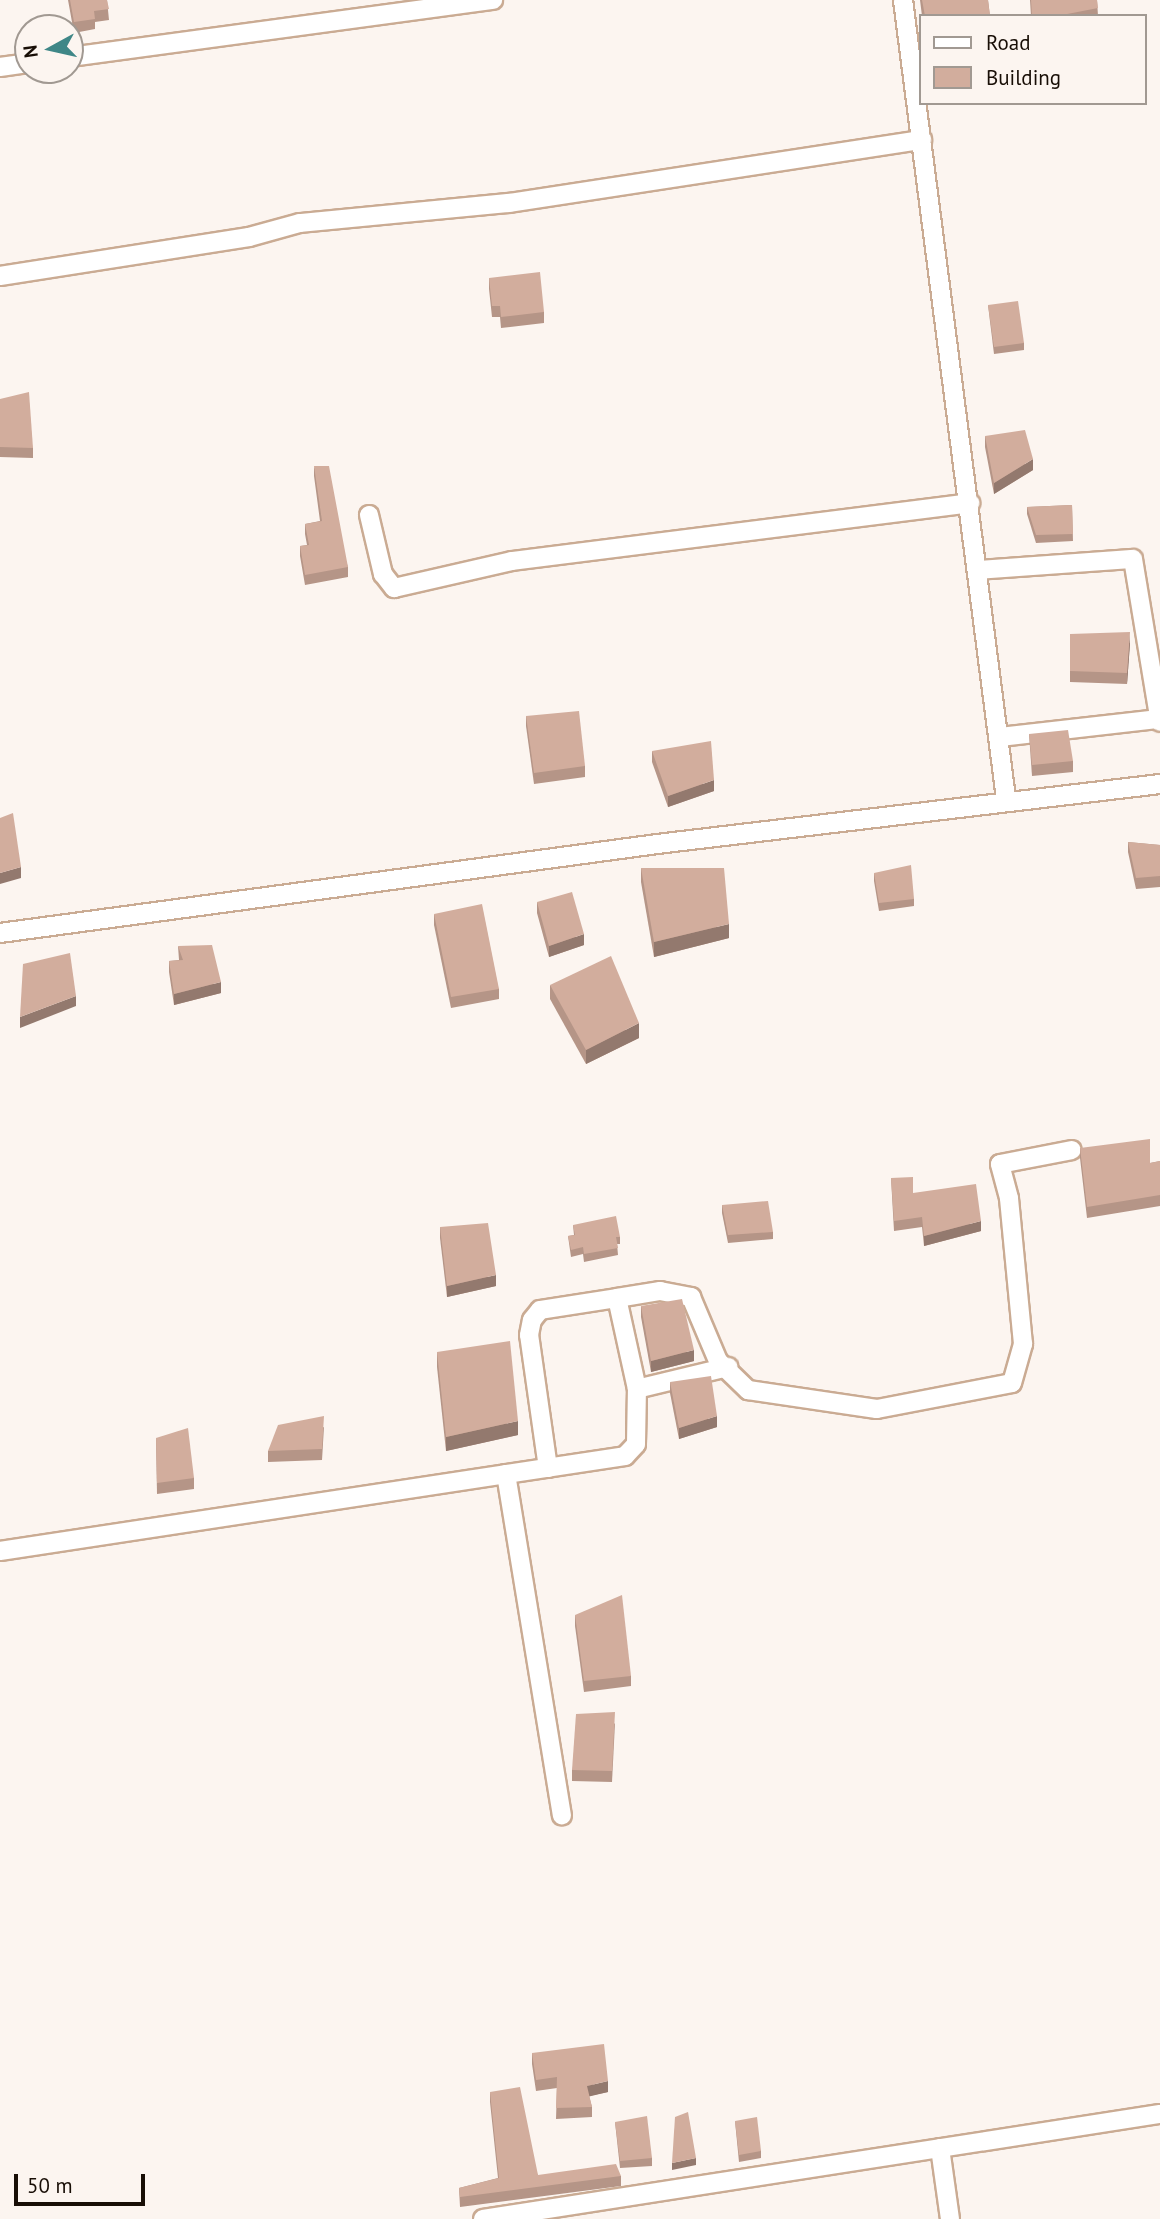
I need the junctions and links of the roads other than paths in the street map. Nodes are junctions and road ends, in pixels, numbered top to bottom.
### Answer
1 (493, 0) edge
2 (903, 0) edge
3 (84, 55) edge
4 (922, 140) junction
5 (0, 276) edge
6 (970, 503) junction
7 (369, 515) dead end
8 (978, 570) junction
9 (1160, 721) edge
10 (1000, 737) junction
11 (1160, 784) edge
12 (1006, 799) junction
13 (0, 933) edge
14 (1072, 1150) dead end
15 (617, 1298) junction
16 (728, 1367) junction
17 (637, 1388) junction
18 (548, 1468) junction
19 (506, 1474) junction
20 (0, 1551) edge
21 (562, 1815) dead end
22 (1160, 2114) edge
23 (940, 2148) junction
24 (483, 2219) edge
25 (950, 2219) edge

1 - 3 street
2 - 4 street
4 - 5 street
4 - 6 street
6 - 7 street
6 - 8 street
8 - 9 street
8 - 10 street
9 - 10 street
10 - 12 street
11 - 12 street
12 - 13 street
14 - 16 street
15 - 16 street
15 - 17 street
15 - 18 street
16 - 17 street
17 - 18 street
18 - 19 street
19 - 20 street
19 - 21 street
22 - 23 street
23 - 24 street
23 - 25 street

